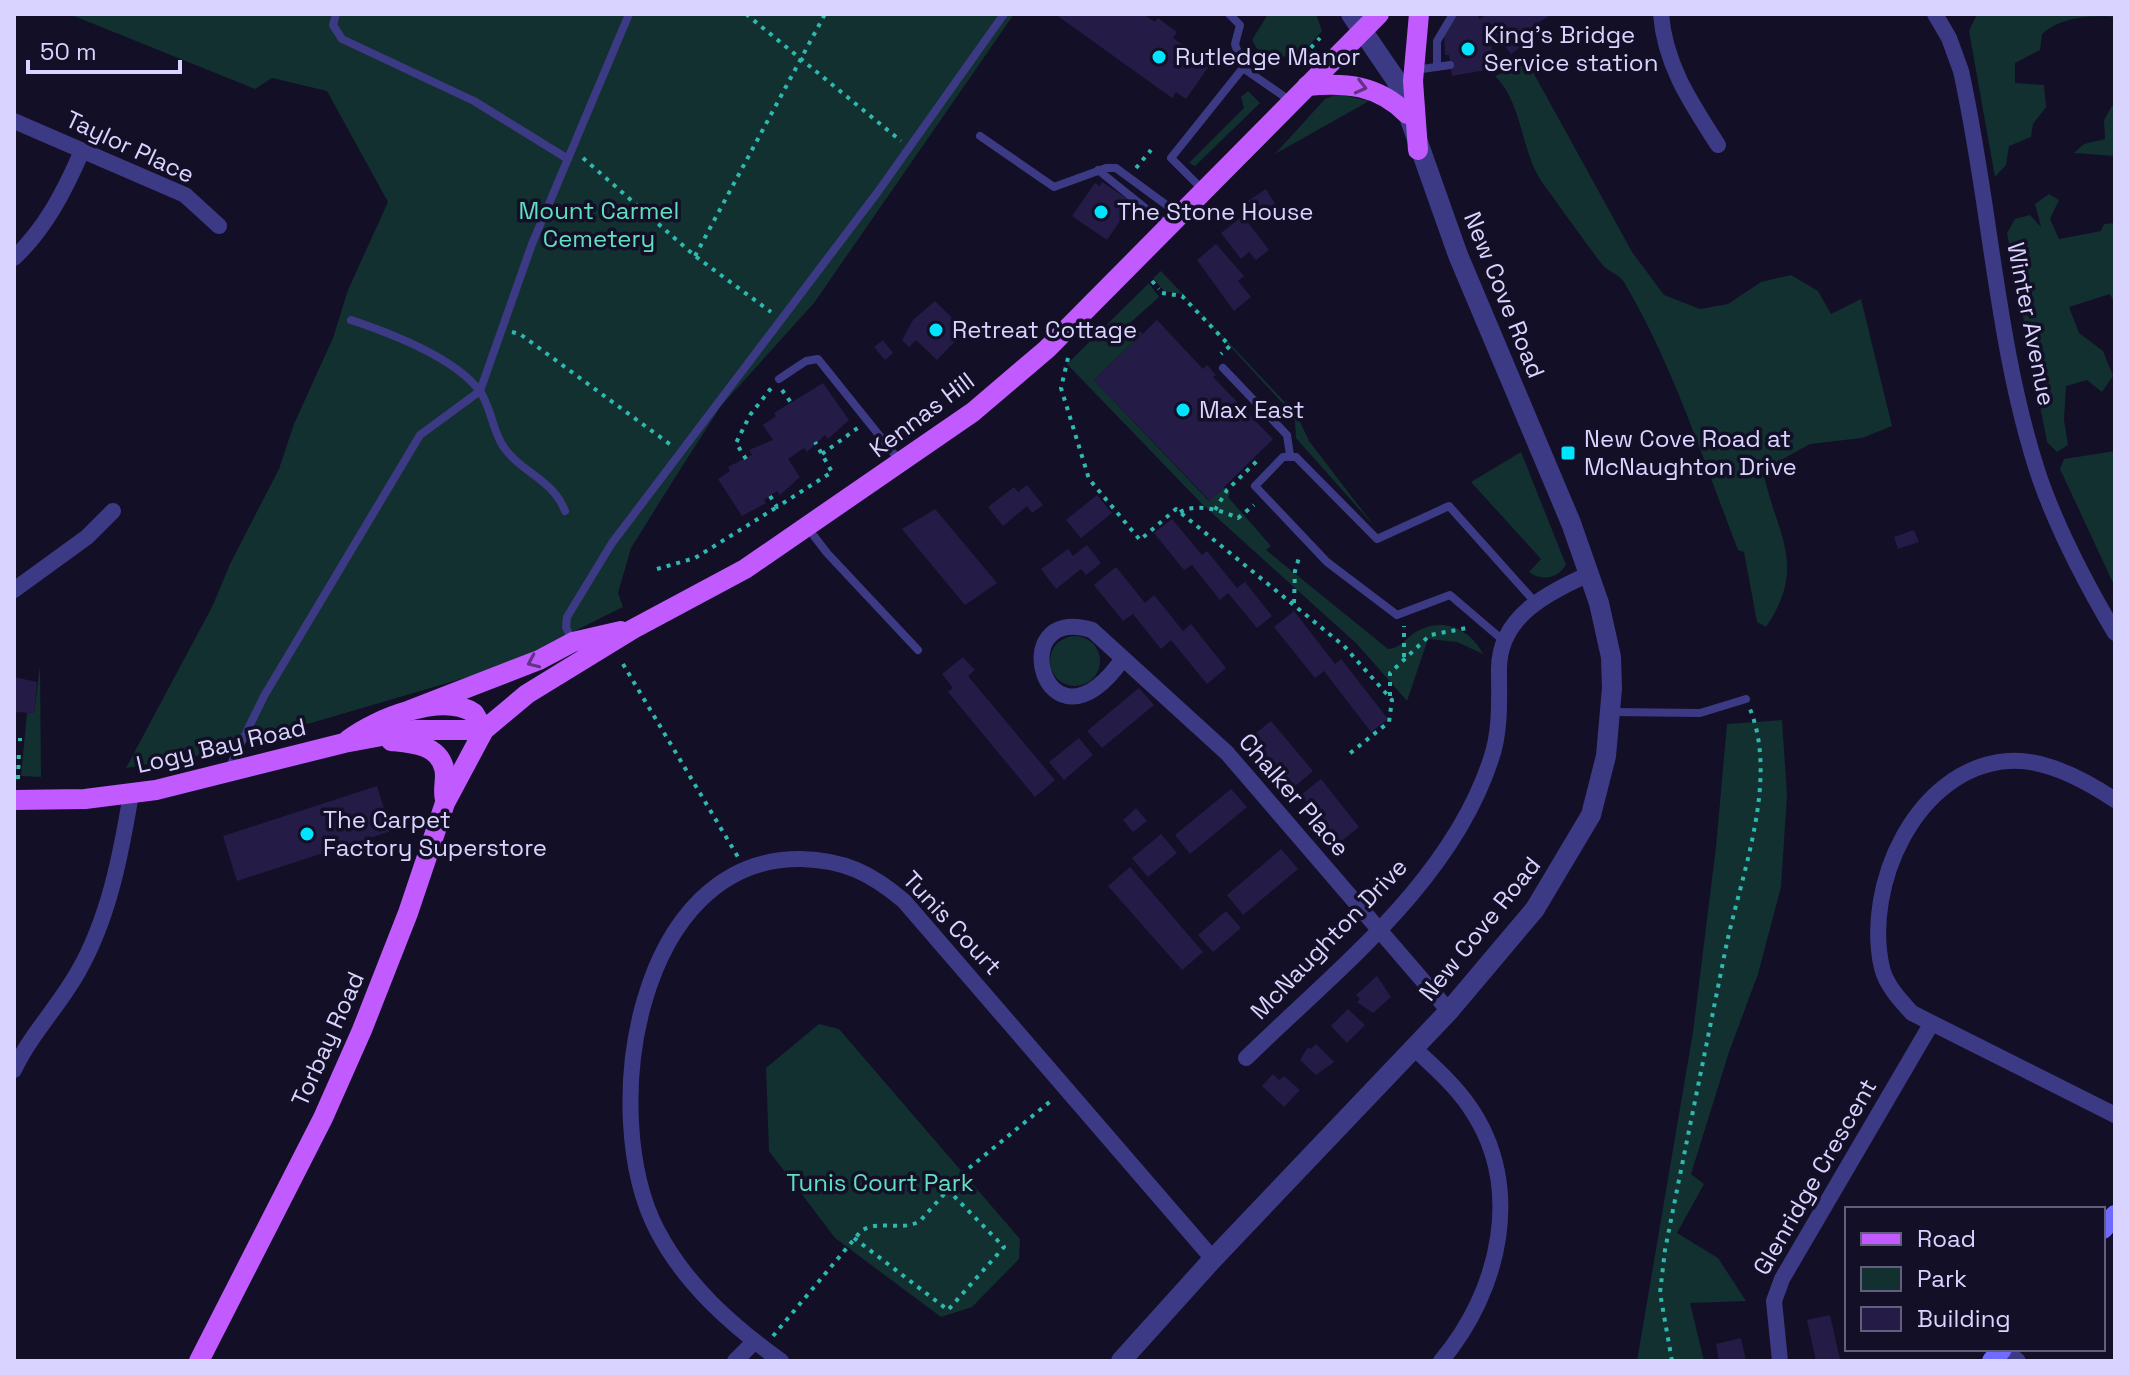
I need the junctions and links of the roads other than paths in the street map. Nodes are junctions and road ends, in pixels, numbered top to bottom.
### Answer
1 (336, 14) edge
2 (629, 14) edge
3 (1004, 14) edge
4 (1229, 14) edge
5 (1379, 14) edge
6 (1419, 14) edge
7 (1453, 14) edge
8 (1661, 14) edge
9 (1935, 14) edge
10 (1357, 22) edge
11 (1450, 65) dead end
12 (1437, 67) junction
13 (1243, 68) junction
14 (1413, 70) junction
15 (1307, 86) junction
16 (1292, 102) junction
17 (1407, 114) junction
18 (14, 121) edge
19 (980, 136) dead end
20 (1718, 145) dead end
21 (1418, 150) junction
22 (82, 151) junction
23 (568, 159) junction
24 (1098, 170) junction
25 (1205, 192) junction
26 (1175, 221) junction
27 (219, 226) dead end
28 (14, 258) edge
29 (351, 320) dead end
30 (1223, 368) dead end
31 (779, 379) road end
32 (480, 391) junction
33 (1290, 455) junction
34 (902, 464) junction
35 (113, 511) dead end
36 (565, 511) dead end
37 (807, 527) junction
38 (1589, 574) junction
39 (14, 590) edge
40 (1535, 602) junction
41 (633, 629) junction
42 (2115, 633) edge
43 (573, 642) junction
44 (1505, 642) junction
45 (918, 650) dead end
46 (1122, 660) junction
47 (1746, 699) road end
48 (410, 710) junction
49 (1611, 712) junction
50 (484, 730) junction
51 (380, 737) junction
52 (344, 743) junction
53 (227, 775) junction
54 (131, 794) junction
55 (14, 800) edge
56 (2115, 800) edge
57 (445, 803) junction
58 (1378, 929) junction
59 (1449, 1011) junction
60 (1930, 1026) junction
61 (1414, 1048) junction
62 (1246, 1058) dead end
63 (16, 1061) edge
64 (2115, 1115) edge
65 (1213, 1259) junction
66 (759, 1345) junction
67 (199, 1361) edge
68 (735, 1361) edge
69 (781, 1361) edge
70 (1121, 1361) edge
71 (1441, 1361) edge
72 (1780, 1361) edge

1 - 23 lane
2 - 23 lane
3 - 43 lane
4 - 13 lane
5 - 10 main road, Kennas Hill
6 - 14 main road
7 - 12 lane
8 - 20 street
9 - 42 street, Winter Avenue
10 - 15 main road, Kennas Hill
10 - 17 street, New Cove Road
11 - 12 lane
12 - 14 lane
13 - 16 lane
13 - 25 lane
14 - 21 main road
15 - 16 main road, Kennas Hill
15 -> 17 main road
16 - 25 main road, Kennas Hill
17 - 21 street, New Cove Road
18 - 22 street, Taylor Place
19 - 24 lane
21 - 38 street, New Cove Road
22 - 27 street, Taylor Place
22 - 28 street
23 - 32 lane
24 - 26 lane
24 - 26 lane
25 - 26 main road, Kennas Hill
26 - 34 main road, Kennas Hill
29 - 32 lane
30 - 33 lane
31 - 34 lane
32 - 36 lane
32 - 53 lane
33 - 40 lane
33 - 44 lane
34 - 37 main road, Kennas Hill
35 - 39 street
37 - 41 main road, Kennas Hill
37 - 45 lane
38 - 40 street, McNaughton Drive
38 - 49 street, New Cove Road
40 - 44 street, McNaughton Drive
41 - 43 main road
41 - 50 main road, Kennas Hill
43 -> 48 main road
44 - 58 street, McNaughton Drive
46 - 46 street, Chalker Place
46 - 58 street, Chalker Place
47 - 49 lane
48 - 50 main road, Logy Bay Road
48 - 52 main road, Logy Bay Road
49 - 59 street, New Cove Road
50 - 51 main road, Logy Bay Road
50 - 57 main road, Torbay Road
51 - 52 main road, Logy Bay Road
51 - 57 main road
52 - 53 main road, Logy Bay Road
53 - 54 main road, Logy Bay Road
54 - 55 main road, Logy Bay Road
54 - 63 street
56 - 60 street
57 - 67 main road, Torbay Road
58 - 59 street, Chalker Place
58 - 62 street, McNaughton Drive
59 - 61 street, New Cove Road
60 - 64 street
60 - 72 street, Glenridge Crescent
61 - 65 street, New Cove Road
61 - 71 street
65 - 66 street, Tunis Court
65 - 70 street, New Cove Road
66 - 68 street
66 - 69 street, Tunis Court

